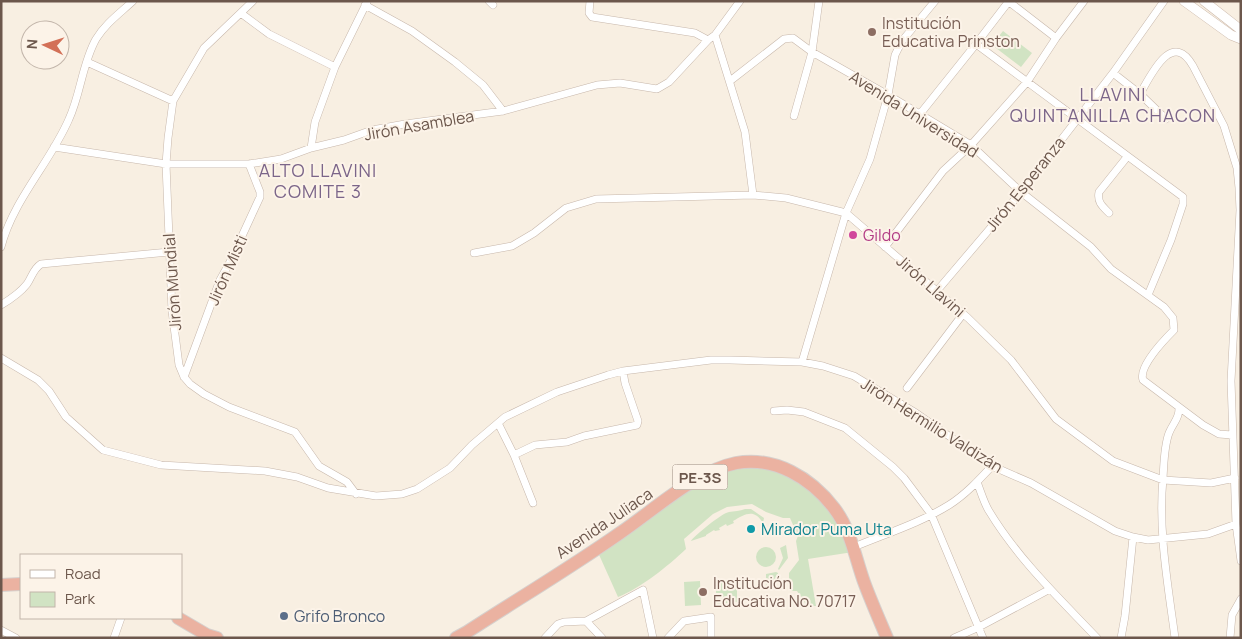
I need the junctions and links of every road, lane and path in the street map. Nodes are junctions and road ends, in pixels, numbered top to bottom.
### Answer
1 (133, 1) edge
2 (253, 1) edge
3 (590, 1) edge
4 (740, 1) edge
5 (819, 1) edge
6 (935, 1) edge
7 (1009, 1) edge
8 (1084, 1) edge
9 (1164, 1) edge
10 (1184, 1) edge
11 (1204, 1) edge
12 (366, 3) edge
13 (242, 14) junction
14 (1240, 28) edge
15 (715, 35) junction
16 (1056, 38) junction
17 (1241, 39) edge
18 (708, 40) junction
19 (976, 44) junction
20 (812, 52) junction
21 (87, 62) junction
22 (335, 66) junction
23 (1113, 73) junction
24 (730, 81) junction
25 (1027, 82) junction
26 (1140, 94) junction
27 (888, 95) junction
28 (173, 101) junction
29 (503, 111) junction
30 (920, 114) junction
31 (794, 116) dead end
32 (1166, 118) dead end
33 (1077, 119) junction
34 (971, 145) junction
35 (54, 147) junction
36 (311, 148) junction
37 (1127, 157) junction
38 (166, 164) junction
39 (249, 164) junction
40 (1021, 192) junction
41 (754, 195) junction
42 (846, 213) junction
43 (1109, 213) dead end
44 (1, 247) edge
45 (886, 248) junction
46 (169, 252) junction
47 (474, 253) dead end
48 (936, 292) junction
49 (1148, 295) junction
50 (1, 305) edge
51 (962, 314) junction
52 (1, 358) edge
53 (802, 362) junction
54 (623, 371) junction
55 (184, 377) junction
56 (907, 388) dead end
57 (1179, 408) junction
58 (774, 411) dead end
59 (498, 423) junction
60 (1232, 436) junction
61 (514, 455) junction
62 (992, 466) junction
63 (1235, 478) junction
64 (1163, 480) junction
65 (977, 482) junction
66 (357, 494) junction
67 (533, 503) dead end
68 (931, 514) junction
69 (1239, 525) edge
70 (1133, 537) junction
71 (1163, 539) junction
72 (854, 547) junction
73 (1241, 560) edge
74 (20, 584) edge
75 (1, 586) edge
76 (1050, 589) junction
77 (1241, 599) edge
78 (121, 619) edge
79 (180, 619) edge
80 (586, 621) junction
81 (979, 627) junction
82 (1, 630) edge
83 (1094, 637) edge
84 (16, 638) edge
85 (114, 638) edge
86 (217, 638) edge
87 (456, 638) edge
88 (545, 638) edge
89 (602, 638) edge
90 (653, 638) edge
91 (668, 638) edge
92 (711, 638) edge
93 (887, 638) edge
94 (954, 638) edge
95 (984, 638) edge
96 (1121, 638) edge
97 (1175, 638) edge
98 (1230, 638) edge

1 - 21 street
2 - 13 street, Jirón Mundial
3 - 18 street
4 - 15 street
5 - 20 street
6 - 27 street
7 - 16 street
7 - 19 street
8 - 16 street
9 - 23 street, Jirón Esperanza
10 - 17 street
11 - 14 street
12 - 22 street
12 - 29 street
13 - 22 street
13 - 28 street, Jirón Mundial
15 - 18 street
15 - 24 street
16 - 25 street
18 - 29 street, Jirón Asamblea
19 - 25 street
19 - 30 street
20 - 24 street, Avenida Universidad
20 - 27 street, Avenida Universidad
20 - 31 street
21 - 28 street
21 - 35 street
22 - 36 street
23 - 26 street
23 - 33 street, Jirón Esperanza
24 - 41 street
25 - 33 street
25 - 34 street
26 - 32 street
26 - 60 street
27 - 30 street, Avenida Universidad
27 - 42 street
28 - 38 street, Jirón Mundial
29 - 36 street, Jirón Asamblea
30 - 34 street, Avenida Universidad
33 - 37 street
33 - 40 street, Jirón Esperanza
34 - 40 street, Avenida Universidad
34 - 45 street
35 - 38 street, Jirón Asamblea
35 - 44 street
36 - 39 street, Jirón Asamblea
37 - 43 street
37 - 49 street
38 - 39 street, Jirón Asamblea
38 - 46 street, Jirón Mundial
39 - 55 street, Jirón Misti
40 - 48 street, Jirón Esperanza
40 - 49 street, Avenida Universidad
41 - 42 street, Jirón Llavini
41 - 47 street, Jirón Llavini
42 - 45 street, Jirón Llavini
42 - 53 street
45 - 48 street, Jirón Llavini
46 - 50 street
46 - 55 street, Jirón Mundial
48 - 51 street, Jirón Llavini
49 - 57 street, Avenida Universidad
51 - 56 street
51 - 64 street, Jirón Llavini
52 - 66 street, Jirón Hermilio Valdizán
53 - 54 street, Jirón Hermilio Valdizán
53 - 62 street, Jirón Hermilio Valdizán
54 - 59 street, Jirón Hermilio Valdizán
54 - 61 street
55 - 66 street
57 - 60 street
57 - 64 street
58 - 68 street
59 - 61 street
59 - 66 street, Jirón Hermilio Valdizán
60 - 63 street
61 - 67 street
62 - 65 street
62 - 70 street, Jirón Hermilio Valdizán
63 - 64 street, Jirón Llavini
63 - 69 street
64 - 71 street
65 - 68 street
65 - 76 street
68 - 72 street
68 - 81 street
69 - 71 street, Jirón Hermilio Valdizán
69 - 73 street
70 - 71 street, Jirón Hermilio Valdizán
70 - 96 street
71 - 97 street
72 - 87 highway, Avenida Juliaca / PE-3S
72 - 93 highway, Avenida Juliaca / PE-3S
74 - 75 highway
76 - 81 street
76 - 83 street
77 - 98 street
78 - 85 street
79 - 86 highway
80 - 88 street
80 - 89 street
80 - 90 street
81 - 94 street
81 - 95 street
82 - 84 street
91 - 92 street

